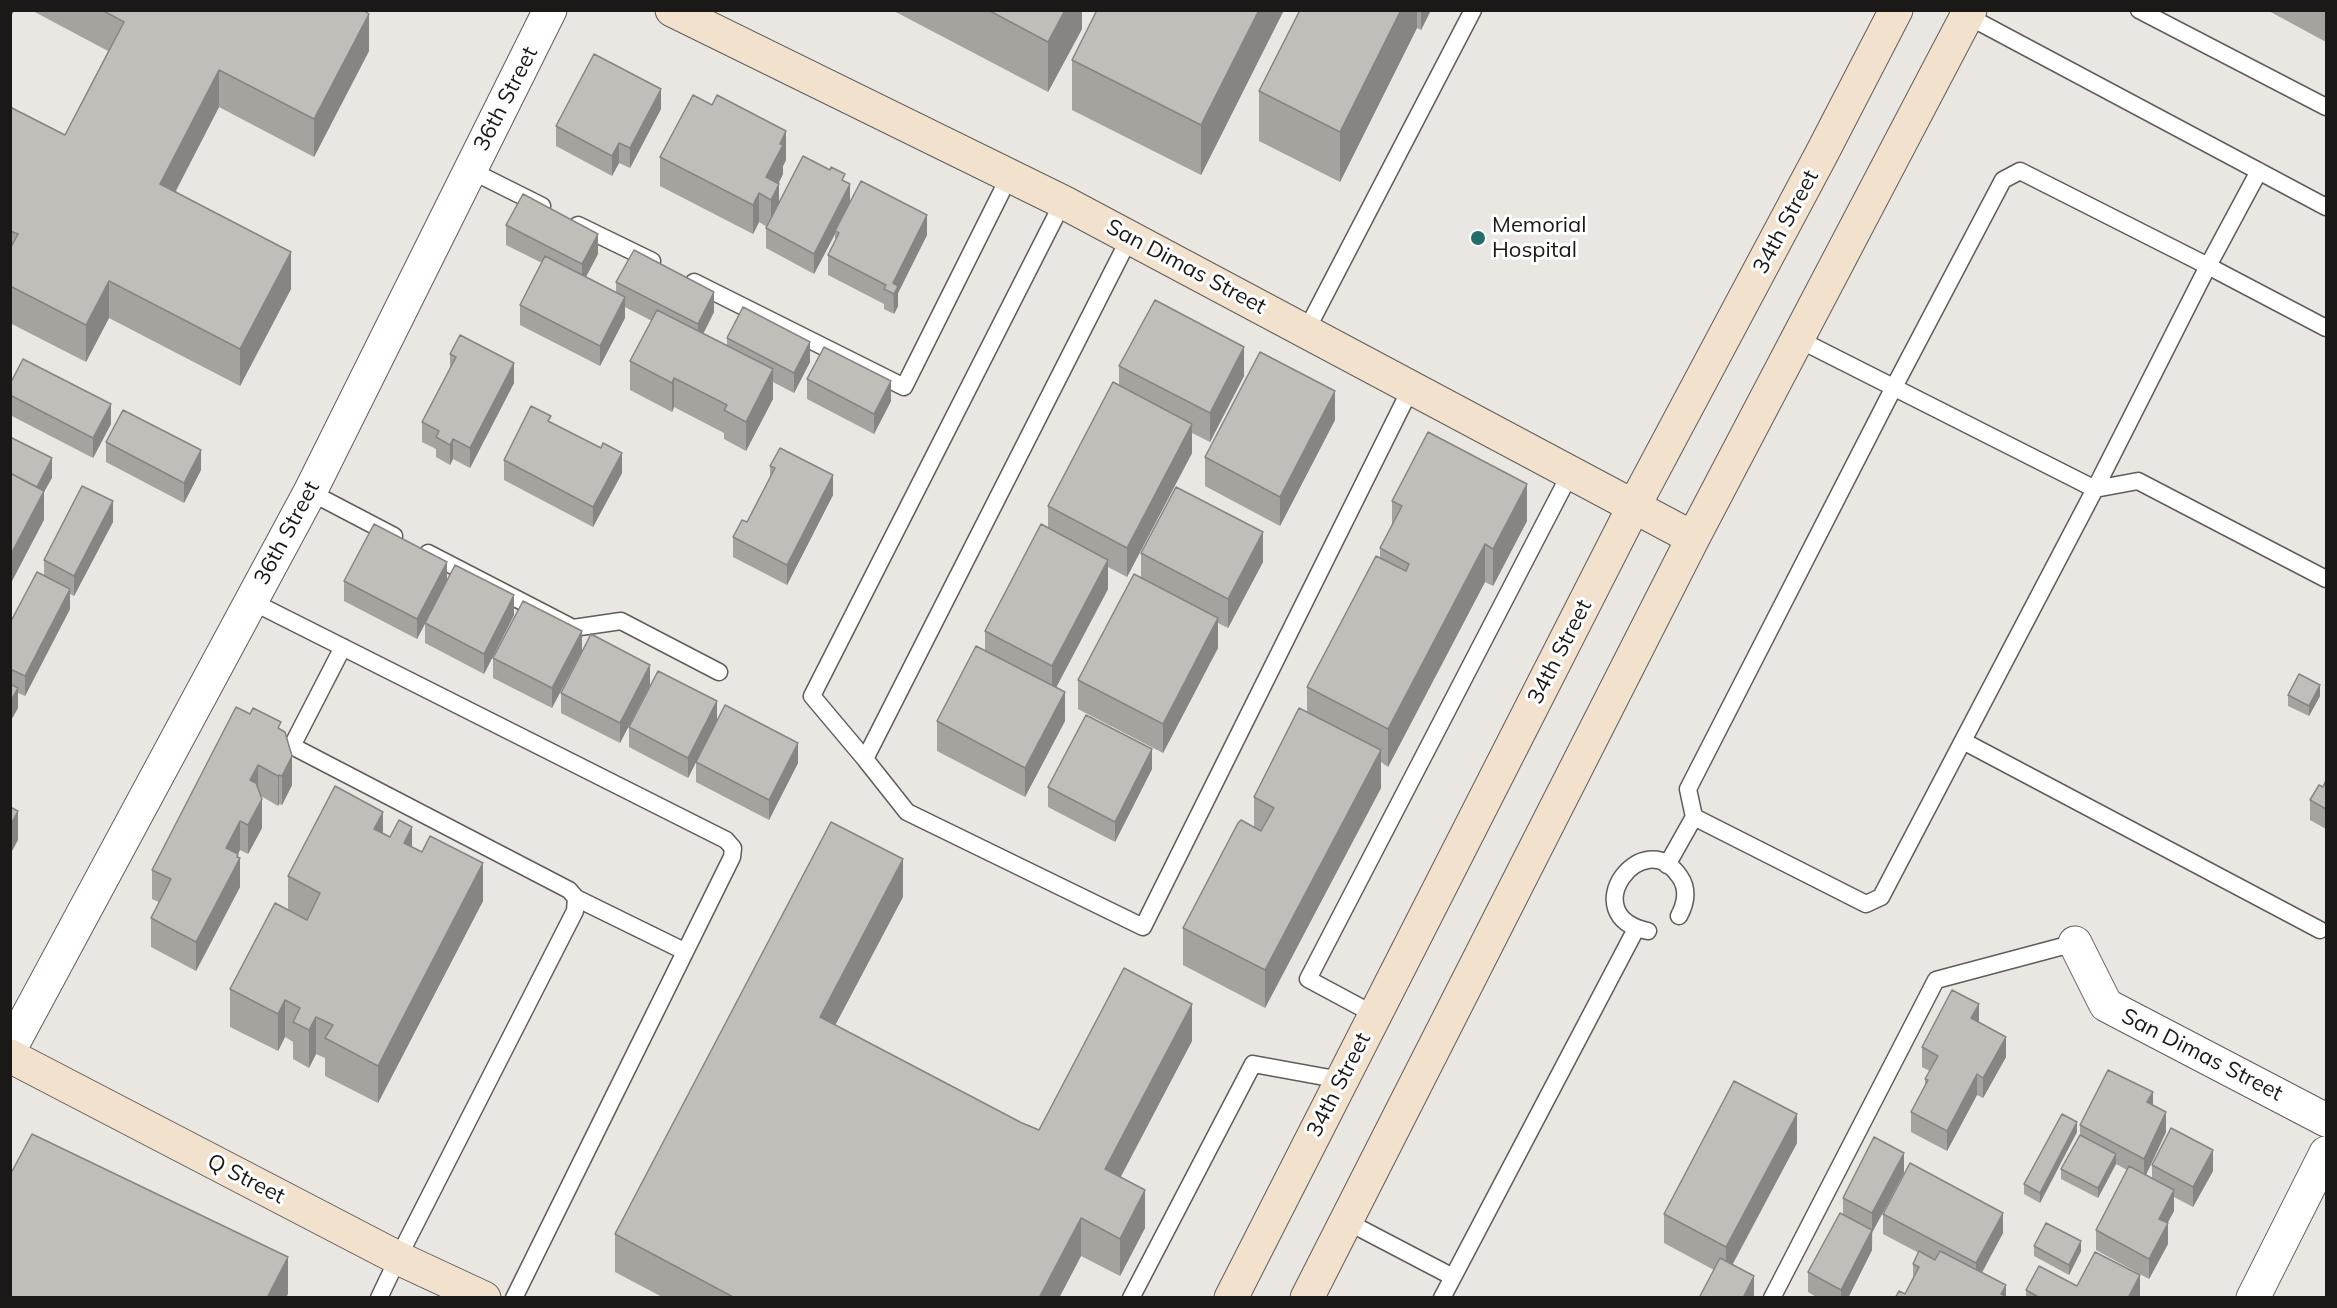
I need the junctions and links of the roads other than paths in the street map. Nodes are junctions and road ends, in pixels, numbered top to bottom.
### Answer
1 (550, 10) edge
2 (672, 10) edge
3 (1473, 10) edge
4 (1896, 10) edge
5 (2139, 10) edge
6 (1965, 12) edge
7 (2326, 107) edge
8 (470, 170) junction
9 (2259, 171) junction
10 (1010, 175) junction
11 (1063, 202) junction
12 (2326, 207) edge
13 (1130, 237) junction
14 (2208, 266) junction
15 (2326, 327) edge
16 (1306, 331) junction
17 (1798, 339) junction
18 (1411, 387) junction
19 (1894, 387) junction
20 (1570, 472) junction
21 (2095, 489) junction
22 (310, 492) junction
23 (1634, 506) junction
24 (1693, 538) junction
25 (2326, 579) edge
26 (251, 601) junction
27 (343, 647) junction
28 (719, 672) dead end
29 (1963, 741) junction
30 (865, 759) junction
31 (1694, 817) junction
32 (1668, 865) junction
33 (576, 898) junction
34 (1679, 916) dead end
35 (2320, 930) dead end
36 (2075, 943) joint
37 (684, 951) junction
38 (1375, 1015) junction
39 (10, 1048) edge
40 (10, 1056) edge
41 (1341, 1080) junction
42 (2326, 1120) edge
43 (2326, 1153) edge
44 (1346, 1221) junction
45 (398, 1257) junction
46 (1453, 1277) junction
47 (379, 1298) edge
48 (484, 1298) edge
49 (514, 1298) edge
50 (1131, 1298) edge
51 (1231, 1298) edge
52 (1307, 1298) edge
53 (1442, 1298) edge
54 (1772, 1298) edge
55 (2253, 1298) edge

1 - 8 street, 36th Street
2 - 10 street, San Dimas Street
3 - 16 lane
4 - 23 street, 34th Street
5 - 7 lane
6 - 9 lane
6 - 17 street
8 - 10 lane
8 - 22 street, 36th Street
9 - 12 lane
9 - 14 lane
10 - 11 street, San Dimas Street
11 - 13 street, San Dimas Street
11 - 30 lane
13 - 16 street, San Dimas Street
13 - 30 lane
14 - 15 lane
14 - 19 lane
14 - 21 lane
16 - 18 street, San Dimas Street
17 - 19 lane
17 - 24 street
18 - 20 street, San Dimas Street
18 - 30 lane
19 - 21 lane
19 - 31 lane
20 - 23 street, San Dimas Street
20 - 38 lane
21 - 25 lane
21 - 29 lane
22 - 26 street, 36th Street
22 - 28 lane
23 - 24 street, San Dimas Street
23 - 38 street, 34th Street
24 - 44 street
26 - 27 lane
26 - 39 street, 36th Street
27 - 33 lane
27 - 37 lane
29 - 31 lane
29 - 35 lane
31 - 32 lane
32 - 34 lane
32 - 46 lane
33 - 37 lane
33 - 45 lane
36 - 42 street, San Dimas Street
36 - 54 lane
37 - 49 lane
38 - 41 street, 34th Street
40 - 45 street, Q Street
41 - 50 lane
41 - 51 street, 34th Street
43 - 55 street
44 - 46 lane
44 - 52 street
45 - 47 lane
45 - 48 street, Q Street
46 - 53 lane

